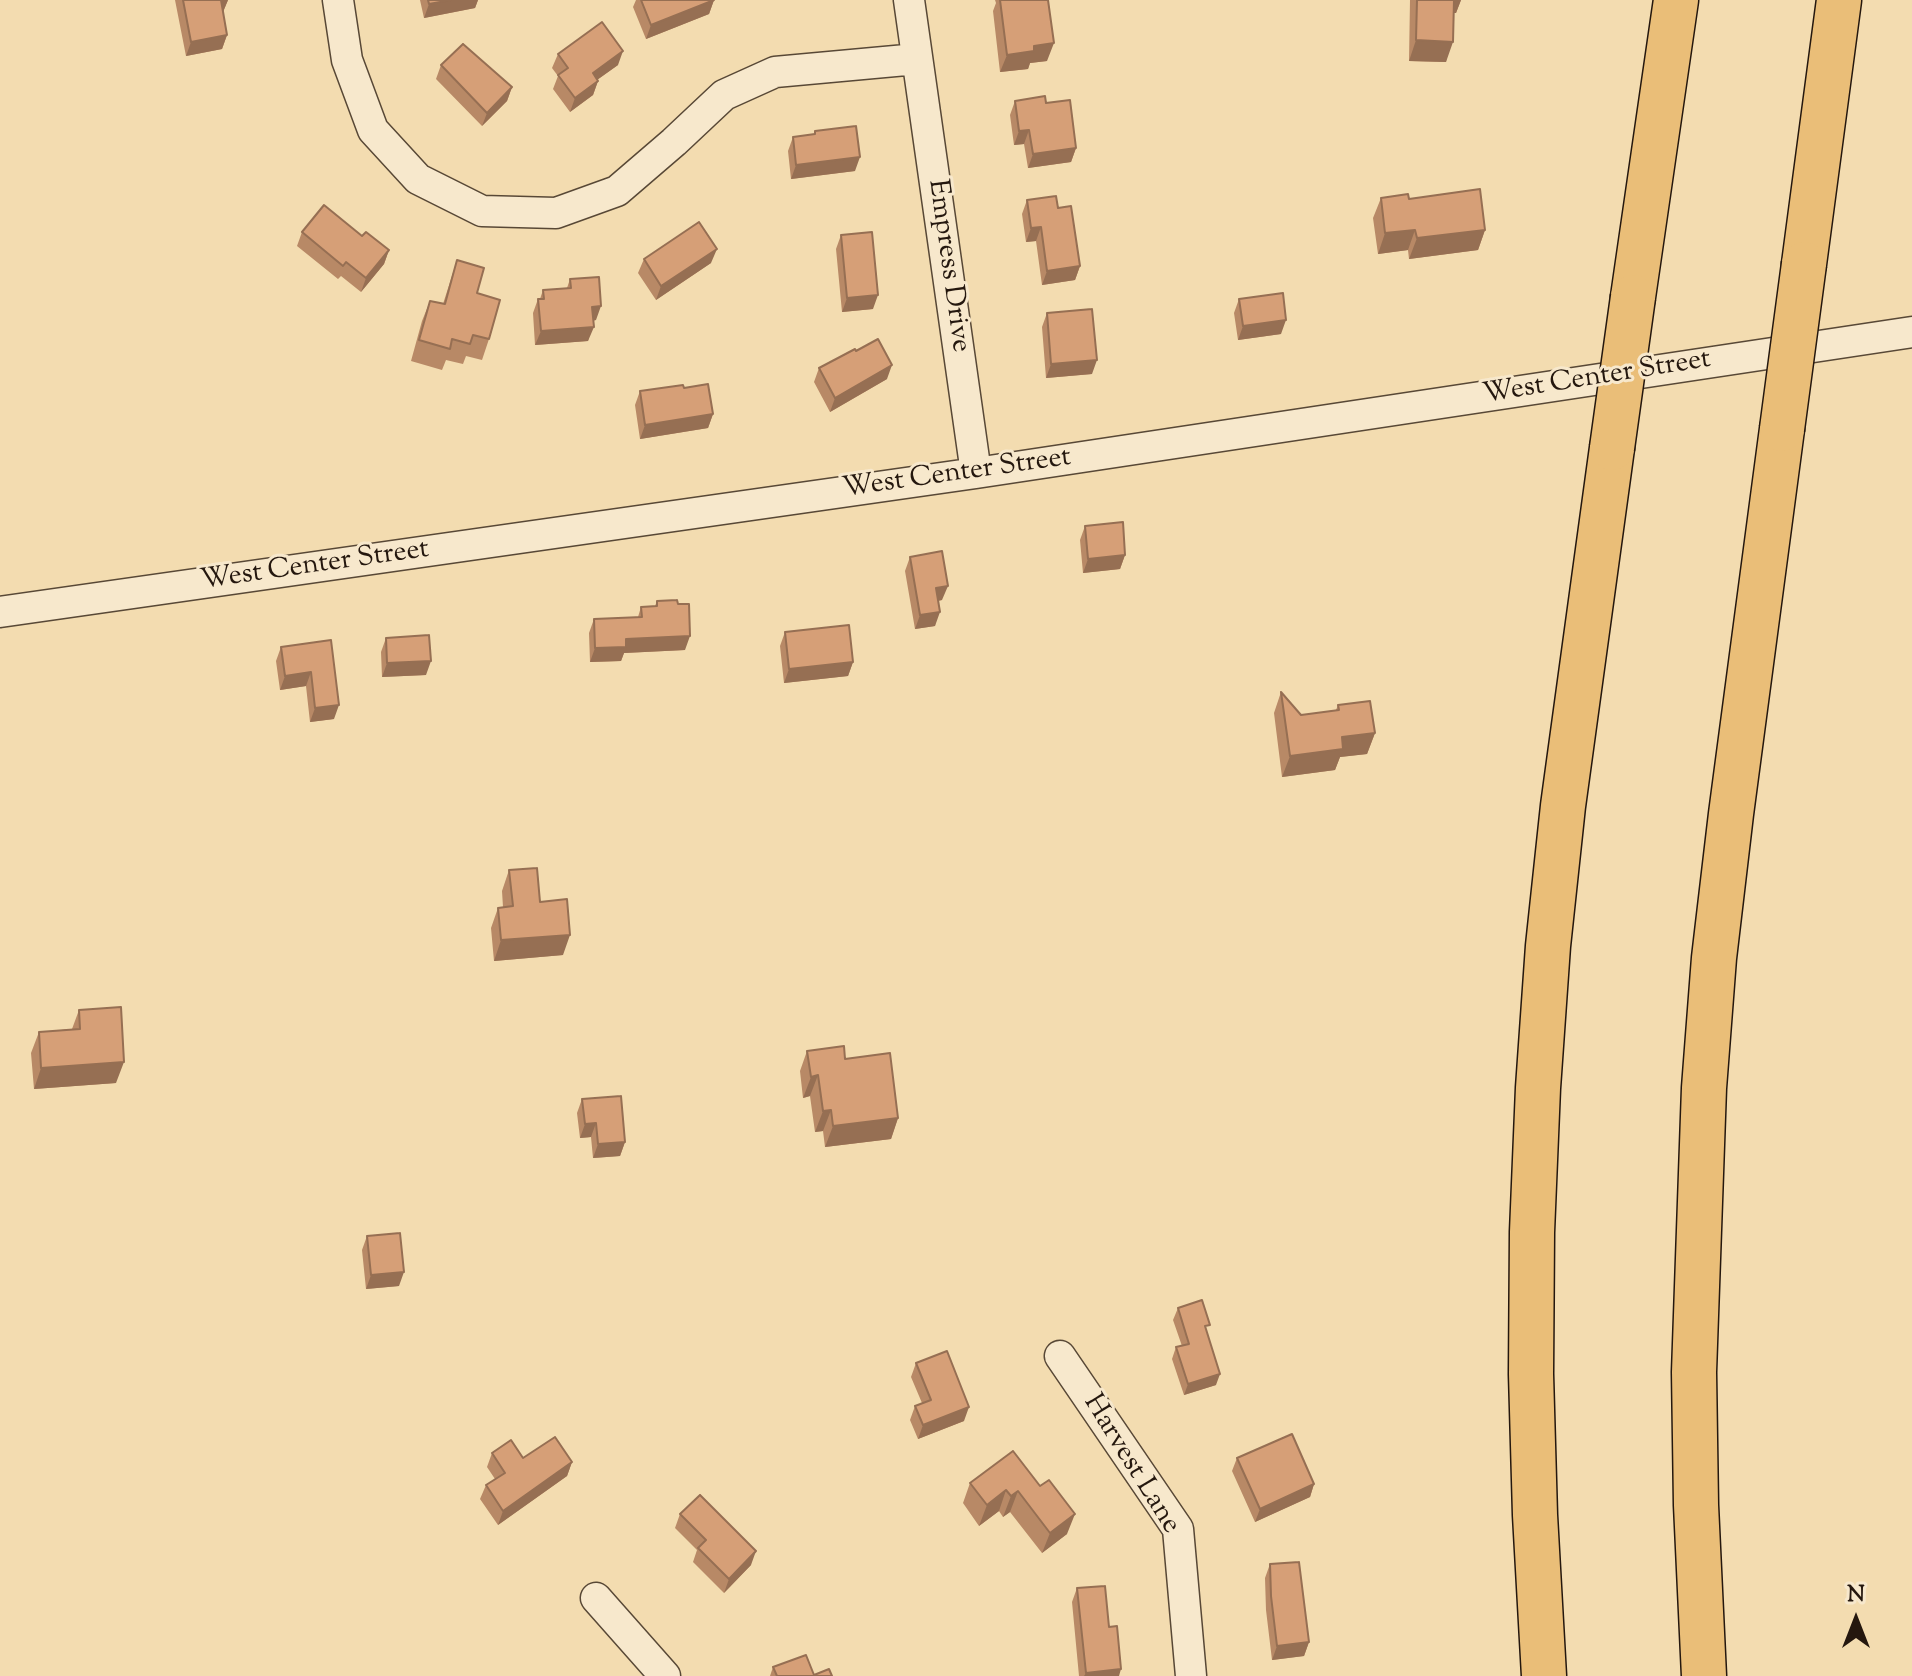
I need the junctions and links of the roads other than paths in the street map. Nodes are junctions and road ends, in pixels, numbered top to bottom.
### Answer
1 (338, 0) edge
2 (909, 0) edge
3 (1676, 0) edge
4 (1839, 0) edge
5 (917, 59) junction
6 (1912, 332) edge
7 (976, 473) junction
8 (0, 612) edge
9 (1060, 1356) dead end
10 (596, 1598) dead end
11 (665, 1676) edge
12 (1191, 1676) edge
13 (1544, 1676) edge
14 (1704, 1676) edge

1 - 5 street
2 - 5 street, Empress Drive
3 - 13 highway, bridge
4 - 14 highway, bridge
5 - 7 street, Empress Drive
6 - 7 street, West Center Street
7 - 8 street, West Center Street
9 - 12 street, Harvest Lane
10 - 11 street

